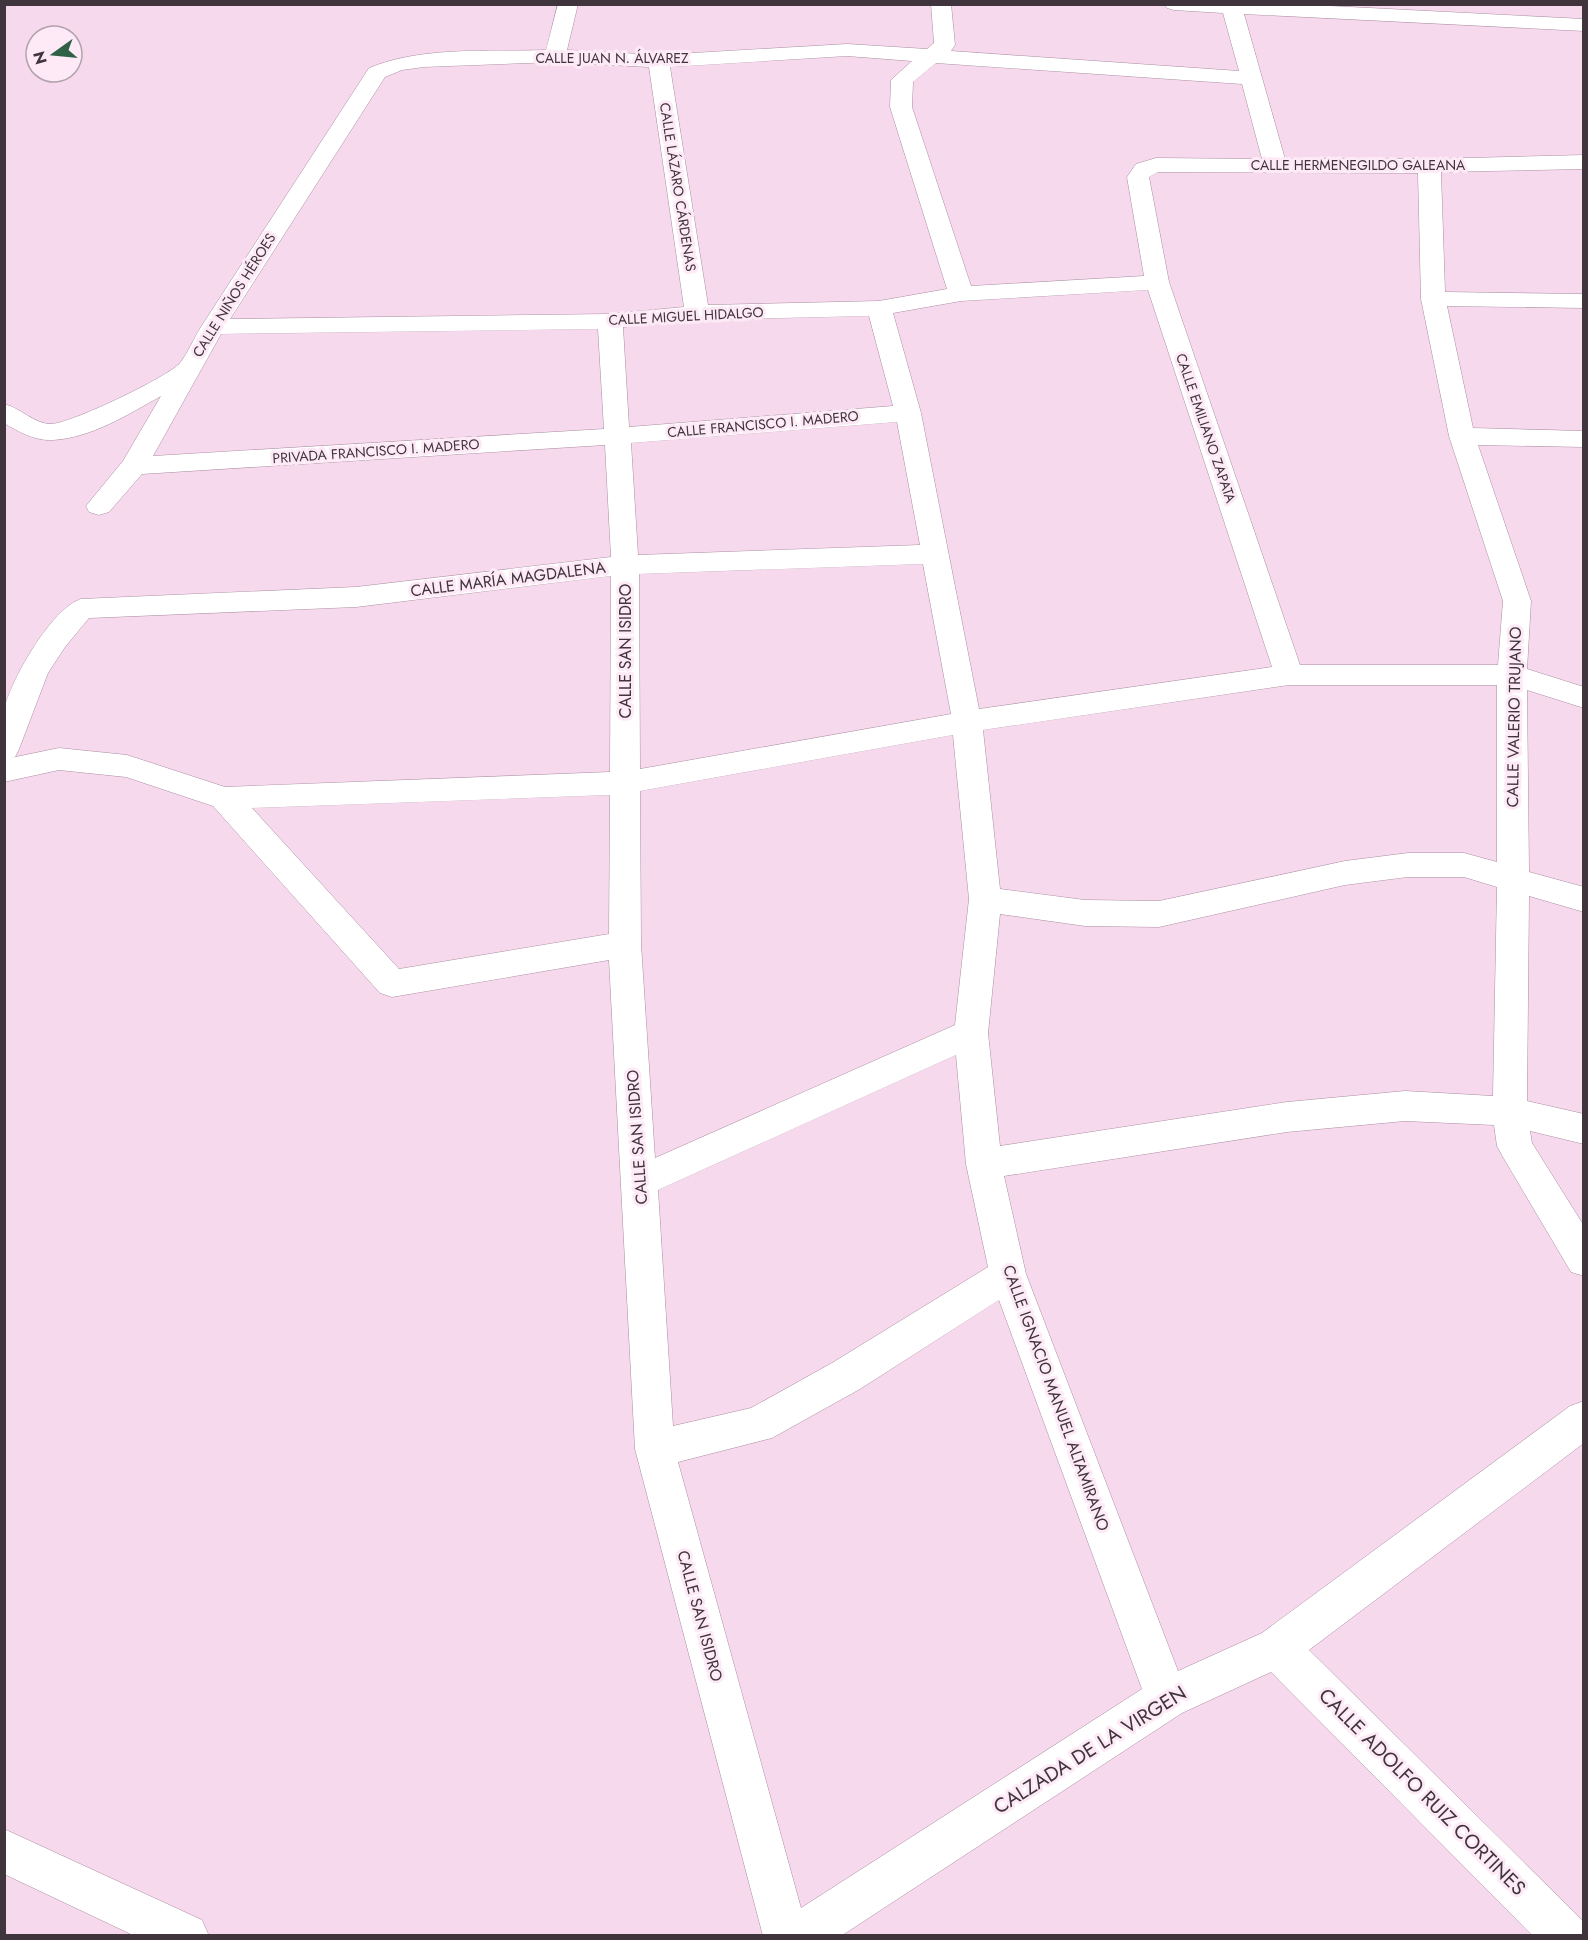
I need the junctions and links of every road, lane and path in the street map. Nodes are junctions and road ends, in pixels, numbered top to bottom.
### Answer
1 (568, 4) edge
2 (941, 4) edge
3 (1174, 4) edge
4 (1232, 6) edge
5 (1584, 25) edge
6 (555, 56) junction
7 (933, 57) junction
8 (658, 61) junction
9 (1250, 78) junction
10 (370, 83) joint
11 (1584, 162) edge
12 (1275, 164) junction
13 (1429, 166) junction
14 (1138, 177) joint
15 (1157, 282) junction
16 (961, 294) junction
17 (1433, 299) junction
18 (1584, 301) edge
19 (879, 308) junction
20 (697, 313) junction
21 (610, 321) junction
22 (213, 327) junction
23 (189, 370) junction
24 (4, 412) edge
25 (908, 413) junction
26 (617, 436) junction
27 (1462, 436) junction
28 (1584, 439) edge
29 (134, 466) junction
30 (99, 506) dead end
31 (934, 554) junction
32 (625, 565) junction
33 (1290, 675) junction
34 (1512, 675) junction
35 (1584, 698) edge
36 (967, 722) junction
37 (4, 749) edge
38 (4, 771) edge
39 (624, 783) junction
40 (224, 798) junction
41 (1513, 879) junction
42 (985, 899) junction
43 (1584, 900) edge
44 (625, 944) junction
45 (971, 1033) junction
46 (1510, 1111) junction
47 (1584, 1129) edge
48 (984, 1164) junction
49 (640, 1181) junction
50 (1584, 1260) edge
51 (1008, 1274) junction
52 (1584, 1419) edge
53 (655, 1449) junction
54 (1277, 1648) junction
55 (1167, 1698) junction
56 (4, 1851) edge
57 (186, 1935) edge
58 (786, 1935) edge
59 (799, 1935) edge
60 (1566, 1935) edge

1 - 6 street
2 - 7 street
3 - 4 street
4 - 5 street
4 - 9 street
6 - 8 street, CALLE JUAN N. ÁLVAREZ
6 - 10 street, CALLE JUAN N. ÁLVAREZ
7 - 8 street, CALLE JUAN N. ÁLVAREZ
7 - 9 street, CALLE JUAN N. ÁLVAREZ
7 - 16 street
8 - 20 street, CALLE LÁZARO CÁRDENAS
9 - 12 street
10 - 22 street, CALLE NIÑOS HÉROES
11 - 13 street, CALLE HERMENEGILDO GALEANA
12 - 13 street, CALLE HERMENEGILDO GALEANA
12 - 14 street, CALLE HERMENEGILDO GALEANA
13 - 17 street, CALLE VALERIO TRUJANO
14 - 15 street, CALLE EMILIANO ZAPATA
15 - 16 street, CALLE MIGUEL HIDALGO
15 - 33 street, CALLE EMILIANO ZAPATA
16 - 19 street, CALLE MIGUEL HIDALGO
17 - 18 street
17 - 27 street, CALLE VALERIO TRUJANO
19 - 20 street, CALLE MIGUEL HIDALGO
19 - 25 street, CALLE IGNACIO MANUEL ALTAMIRANO
20 - 21 street, CALLE MIGUEL HIDALGO
21 - 22 street, CALLE MIGUEL HIDALGO
21 - 26 street, CALLE SAN ISIDRO
22 - 23 street, CALLE NIÑOS HÉROES
23 - 24 street
23 - 29 street, CALLE NIÑOS HÉROES
25 - 26 street, CALLE FRANCISCO I. MADERO
25 - 31 street, CALLE IGNACIO MANUEL ALTAMIRANO
26 - 29 street, PRIVADA FRANCISCO I. MADERO
26 - 32 street, CALLE SAN ISIDRO
27 - 28 street
27 - 34 street, CALLE VALERIO TRUJANO
29 - 30 street, CALLE NIÑOS HÉROES
31 - 32 street, CALLE MARÍA MAGDALENA
31 - 36 street, CALLE IGNACIO MANUEL ALTAMIRANO
32 - 37 street, CALLE MARÍA MAGDALENA
32 - 39 street, CALLE SAN ISIDRO
33 - 34 street
33 - 36 street
34 - 35 street
34 - 41 street, CALLE VALERIO TRUJANO
36 - 39 street
36 - 42 street, CALLE IGNACIO MANUEL ALTAMIRANO
38 - 40 street
39 - 40 street
39 - 44 street, CALLE SAN ISIDRO
40 - 44 street
41 - 42 street
41 - 43 street
41 - 46 street, CALLE VALERIO TRUJANO
42 - 45 street, CALLE IGNACIO MANUEL ALTAMIRANO
44 - 49 street, CALLE SAN ISIDRO
45 - 48 street, CALLE IGNACIO MANUEL ALTAMIRANO
45 - 49 street
46 - 47 street
46 - 48 street
46 - 50 street, CALLE VALERIO TRUJANO
48 - 51 street, CALLE IGNACIO MANUEL ALTAMIRANO
49 - 53 street, CALLE SAN ISIDRO
51 - 53 street
51 - 55 street, CALLE IGNACIO MANUEL ALTAMIRANO
52 - 54 street, CALZADA DE LA VIRGEN
53 - 58 street, CALLE SAN ISIDRO
54 - 55 street, CALZADA DE LA VIRGEN
54 - 60 street, CALLE ADOLFO RUIZ CORTINES
55 - 59 street, CALZADA DE LA VIRGEN
56 - 57 street

